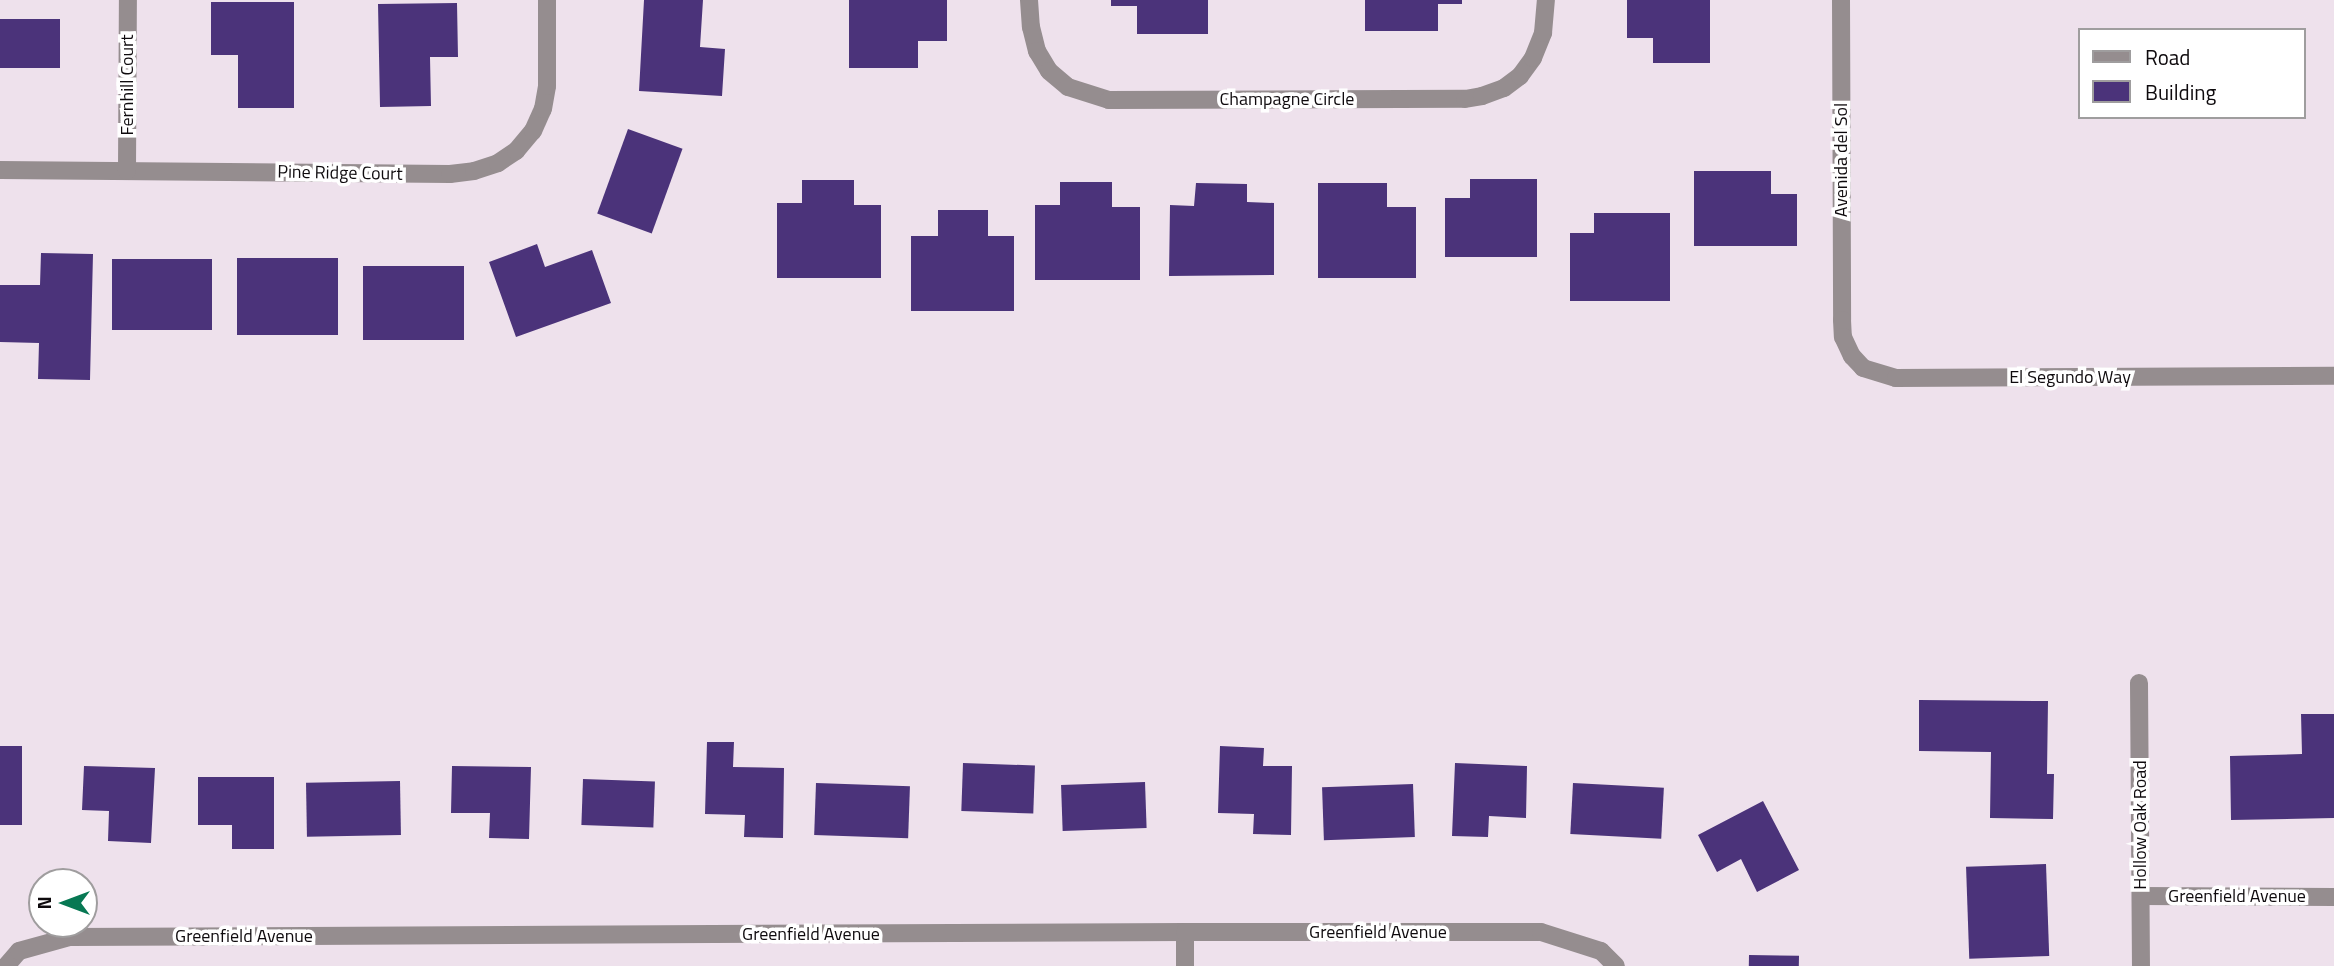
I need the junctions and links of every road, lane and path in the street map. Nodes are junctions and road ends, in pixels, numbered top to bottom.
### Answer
1 (128, 0) edge
2 (547, 0) edge
3 (1029, 0) edge
4 (1546, 0) edge
5 (1841, 0) edge
6 (0, 170) edge
7 (127, 171) junction
8 (1842, 320) joint
9 (2334, 376) edge
10 (2140, 683) dead end
11 (2141, 896) junction
12 (2334, 897) edge
13 (1185, 932) junction
14 (6, 966) edge
15 (1185, 966) edge
16 (1616, 966) edge
17 (2141, 966) edge

1 - 7 street, Fernhill Court
2 - 7 street, Pine Ridge Court
3 - 4 street, Champagne Circle
5 - 8 street, Avenida del Sol
6 - 7 street, Pine Ridge Court
8 - 9 street, El Segundo Way
10 - 11 street, Hollow Oak Road
11 - 12 street, Greenfield Avenue
11 - 17 street, Hollow Oak Road
13 - 14 street, Greenfield Avenue
13 - 15 street
13 - 16 street, Greenfield Avenue

